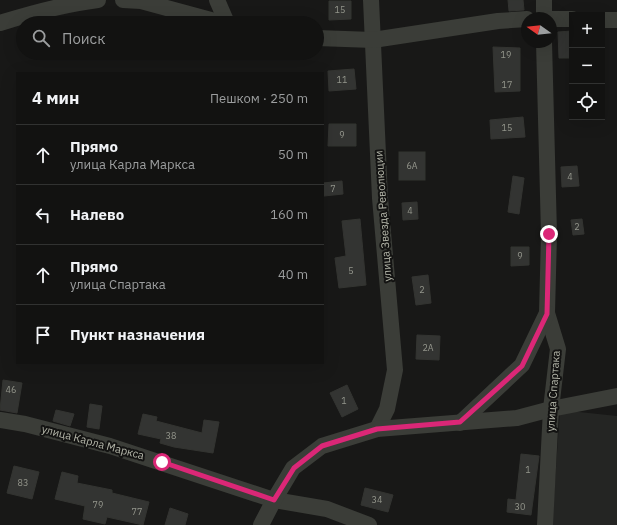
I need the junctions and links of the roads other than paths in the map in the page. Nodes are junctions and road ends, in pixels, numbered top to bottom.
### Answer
1 (98, 0) edge
2 (123, 0) edge
3 (218, 0) edge
4 (371, 0) edge
5 (544, 0) edge
6 (77, 1) edge
7 (544, 12) edge
8 (24, 16) edge
9 (196, 16) edge
10 (224, 16) edge
11 (16, 18) edge
12 (521, 19) edge
13 (557, 19) edge
14 (569, 19) edge
15 (605, 20) edge
16 (617, 20) edge
17 (0, 23) edge
18 (324, 38) edge
19 (373, 40) junction
20 (544, 48) edge
21 (547, 314) junction
22 (617, 396) edge
23 (551, 409) junction
24 (0, 420) edge
25 (460, 422) junction
26 (377, 429) junction
27 (274, 500) junction
28 (262, 525) edge
29 (369, 525) edge
30 (545, 525) edge

1 - 6 street
2 - 9 street
3 - 10 street
4 - 19 street, улица Звезда Революции
5 - 7 street
6 - 8 street
11 - 17 street
12 - 19 street
13 - 14 street
15 - 16 street
18 - 19 street
19 - 26 street, улица Звезда Революции
20 - 21 street, улица Спартака
21 - 23 street, улица Спартака
21 - 25 street
22 - 23 street
23 - 25 street
23 - 30 street, улица Спартака
24 - 27 street, улица Карла Маркса
25 - 26 street
26 - 27 street
27 - 28 street
27 - 29 street, улица Карла Маркса

